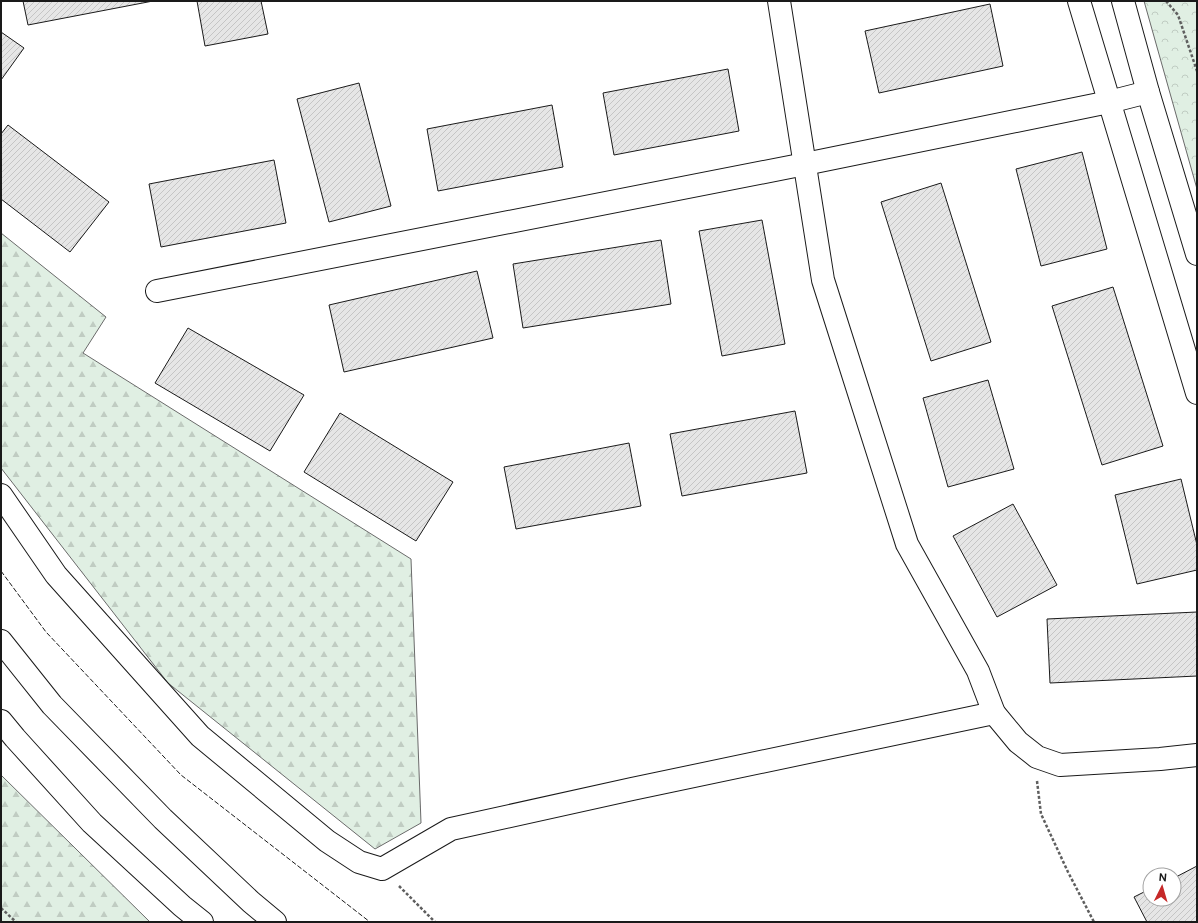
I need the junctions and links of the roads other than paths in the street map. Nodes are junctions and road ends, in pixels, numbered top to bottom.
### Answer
1 (779, 1) edge
2 (1078, 1) edge
3 (1123, 1) edge
4 (1148, 92) junction
5 (1109, 102) junction
6 (805, 164) junction
7 (1197, 254) edge
8 (157, 291) dead end
9 (1197, 393) edge
10 (1, 495) edge
11 (1, 641) edge
12 (994, 713) junction
13 (1, 721) edge
14 (1197, 755) edge
15 (160, 886) junction
16 (251, 902) junction
17 (185, 922) edge
18 (202, 922) edge
19 (275, 922) edge
20 (287, 922) edge

1 - 6 main road
2 - 5 main road
3 - 4 main road
4 - 5 main road
4 - 7 main road
5 - 6 main road
5 - 9 main road
6 - 8 main road
6 - 12 main road
10 - 12 main road
11 - 16 main road
12 - 14 main road
13 - 15 main road
15 - 17 main road
15 - 18 main road
16 - 19 main road
16 - 20 main road

